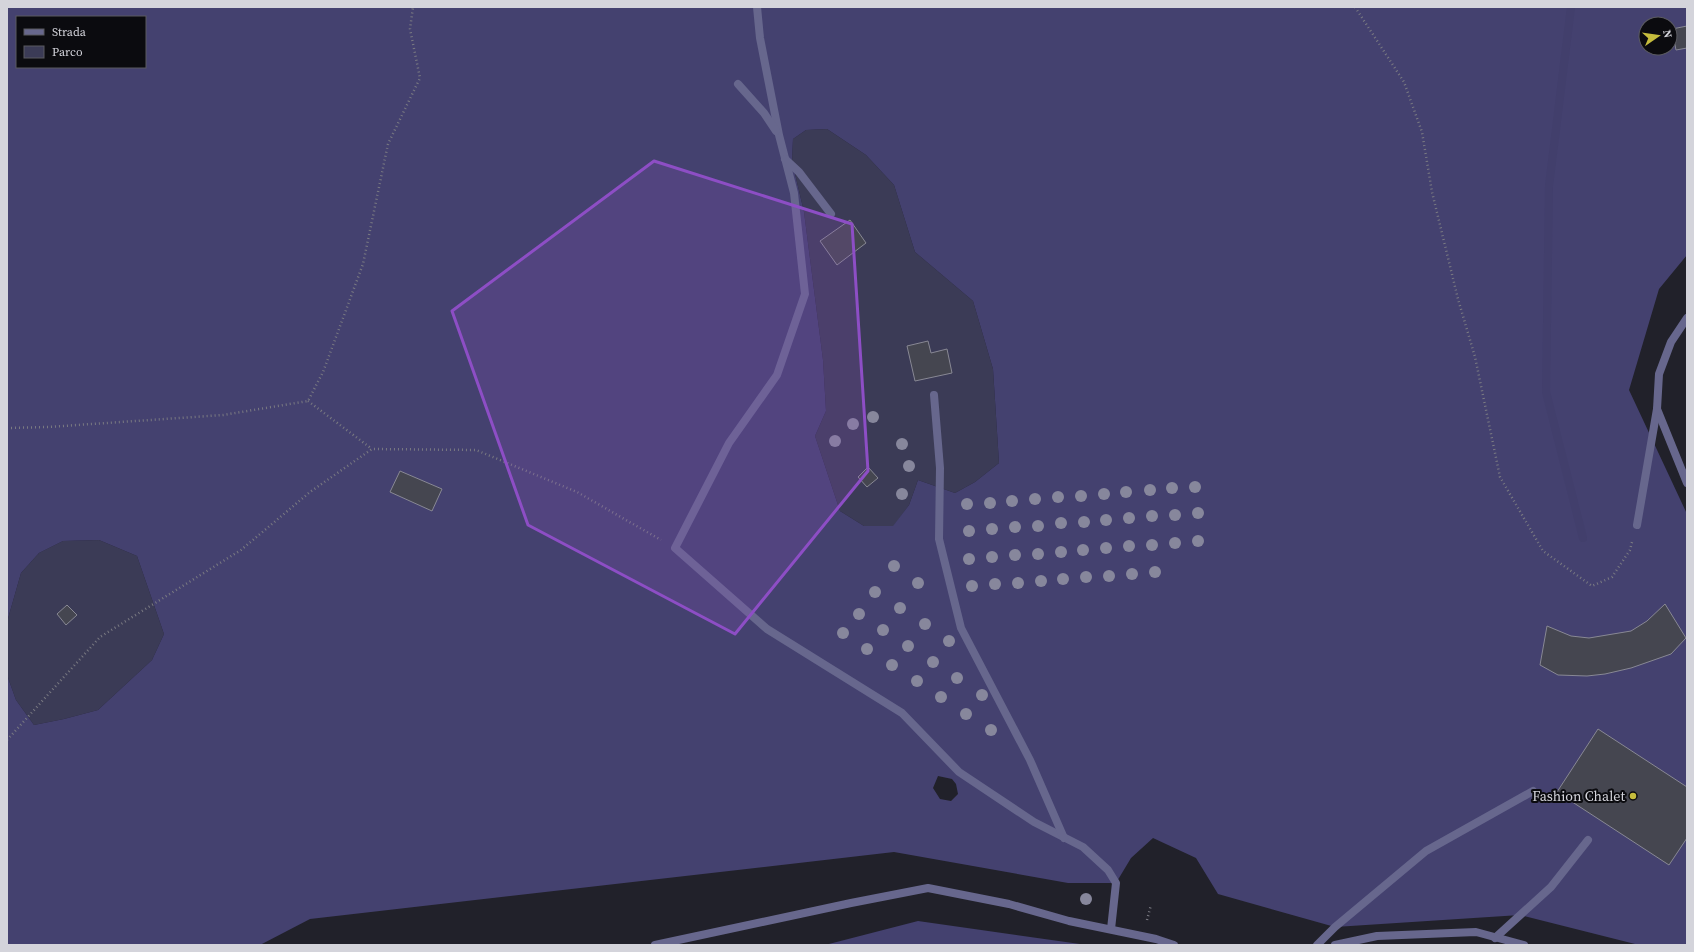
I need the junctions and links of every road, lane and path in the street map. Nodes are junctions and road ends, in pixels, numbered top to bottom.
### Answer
1 (413, 7) edge
2 (757, 7) edge
3 (1355, 7) edge
4 (738, 84) dead end
5 (779, 135) junction
6 (785, 158) junction
7 (831, 214) dead end
8 (1687, 318) edge
9 (934, 395) dead end
10 (308, 401) junction
11 (1657, 409) junction
12 (7, 428) edge
13 (372, 449) junction
14 (1687, 483) edge
15 (1637, 525) joint
16 (675, 548) junction
17 (7, 740) edge
18 (1533, 791) dead end
19 (1064, 838) junction
20 (1588, 840) dead end
21 (1111, 929) junction
22 (1495, 938) junction
23 (655, 945) edge
24 (1174, 945) edge
25 (1317, 945) edge
26 (1335, 945) edge
27 (1524, 945) edge

1 - 10 path
2 - 5 street
3 - 15 path
4 - 5 street
5 - 6 street
6 - 7 street
6 - 16 street
8 - 11 street
9 - 19 street
10 - 12 path
10 - 13 path
11 - 14 street
11 - 15 street
13 - 16 path
13 - 17 path
16 - 19 street
18 - 25 street
19 - 21 street
20 - 22 street
21 - 23 street
21 - 24 street
22 - 26 street
22 - 27 street

